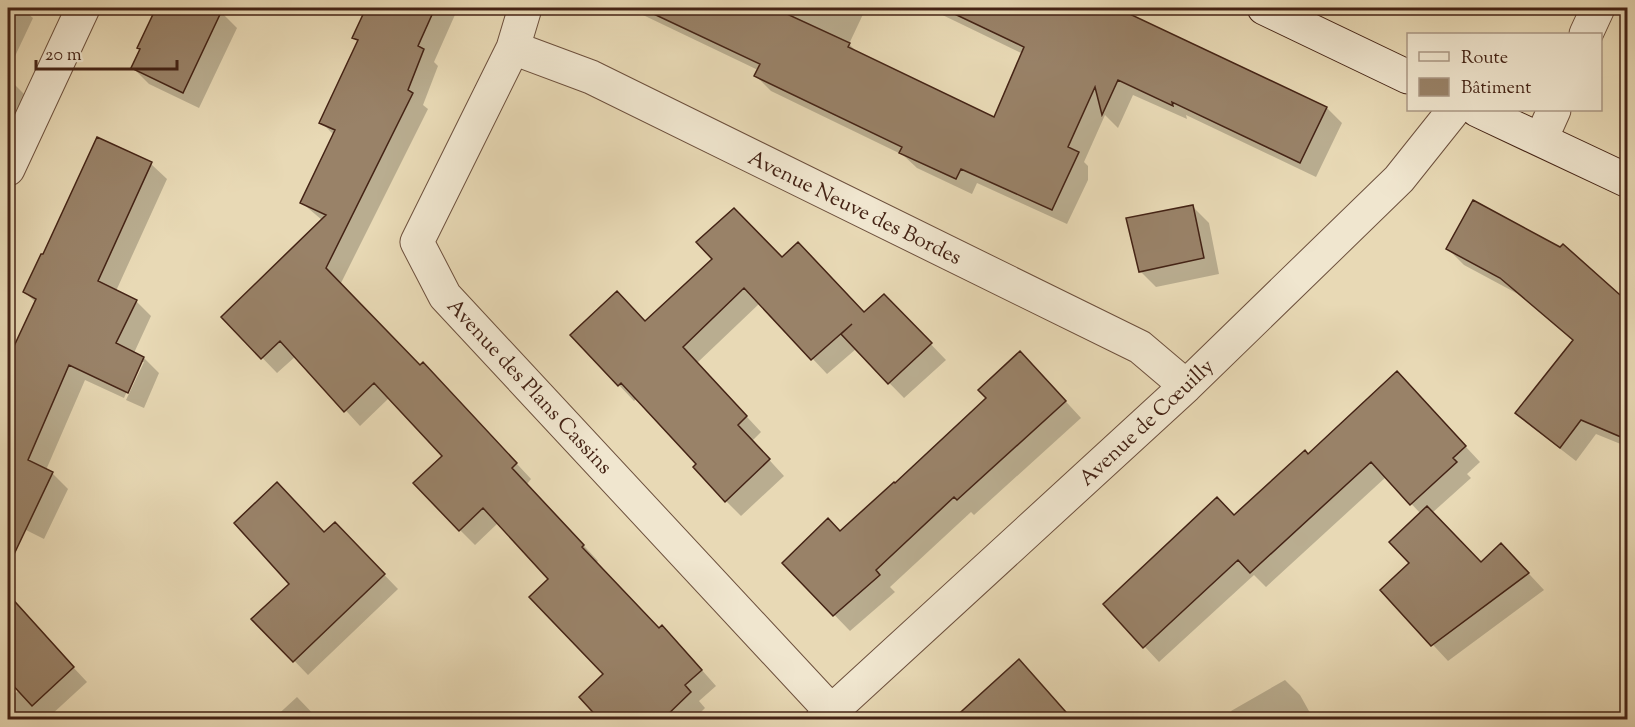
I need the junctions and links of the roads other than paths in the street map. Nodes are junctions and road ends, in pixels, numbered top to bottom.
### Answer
1 (83, 8) edge
2 (525, 8) edge
3 (1264, 8) edge
4 (1598, 8) edge
5 (1307, 17) edge
6 (1586, 33) edge
7 (513, 48) junction
8 (1407, 76) edge
9 (1453, 111) edge
10 (1479, 111) edge
11 (1554, 111) edge
12 (1541, 139) junction
13 (8, 169) edge
14 (1628, 181) edge
15 (1186, 386) junction
16 (827, 715) edge

1 - 13 street
2 - 7 street, Avenue des Plans Cassins
3 - 5 street
4 - 6 street
5 - 8 street
7 - 15 street, Avenue Neuve des Bordes
7 - 16 street, Avenue des Plans Cassins
9 - 15 street, Avenue de Cœuilly
10 - 12 street
11 - 12 street
12 - 14 street
15 - 16 street, Avenue de Cœuilly

